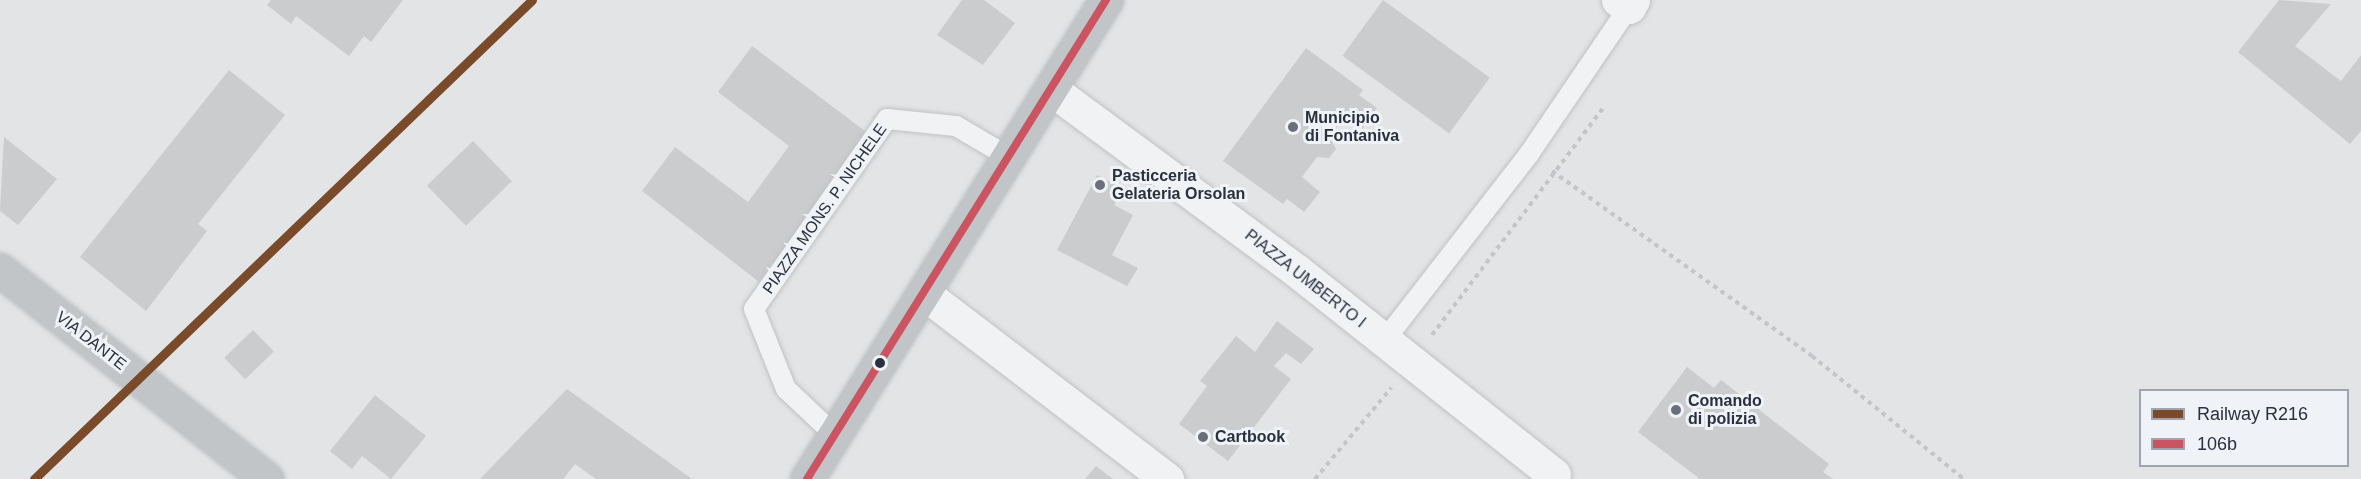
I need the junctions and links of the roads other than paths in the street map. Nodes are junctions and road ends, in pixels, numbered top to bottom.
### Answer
1 (1106, 0) edge
2 (1627, 2) edge
3 (1051, 89) junction
4 (1009, 157) junction
5 (0, 270) edge
6 (925, 294) junction
7 (1384, 341) junction
8 (835, 435) junction
9 (1554, 475) dead end
10 (267, 479) edge
11 (807, 479) edge
12 (1167, 479) edge

1 - 3 main road
2 - 7 lane
3 - 4 main road
3 - 7 street, PIAZZA UMBERTO I
4 - 6 main road
4 - 8 lane, PIAZZA MONS. P. NICHELE
5 - 10 main road, VIA DANTE
6 - 8 main road
6 - 12 street
7 - 9 street, PIAZZA UMBERTO I
8 - 11 main road

